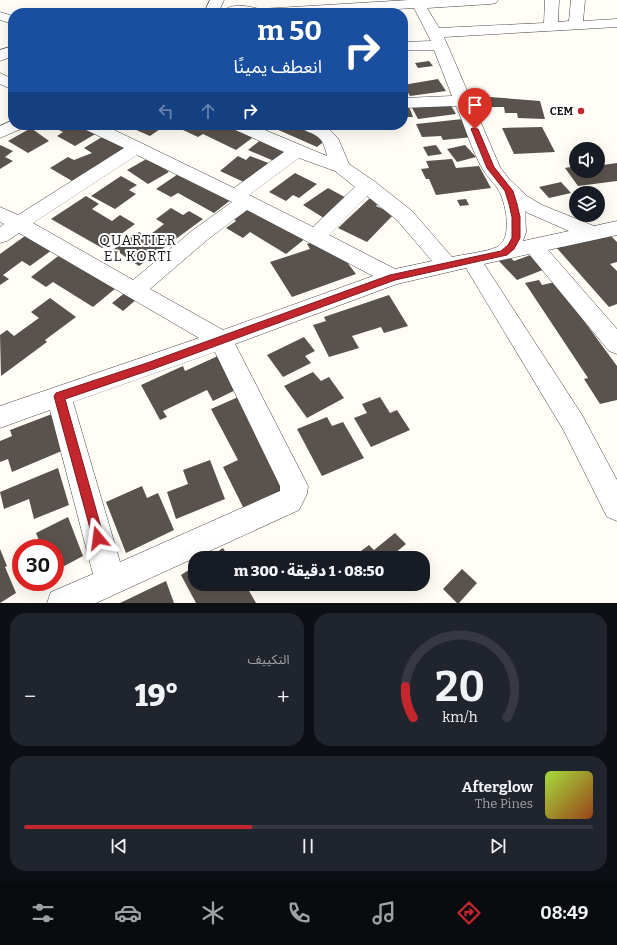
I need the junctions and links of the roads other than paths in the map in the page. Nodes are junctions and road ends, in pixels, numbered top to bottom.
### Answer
1 (491, 0) edge
2 (552, 0) edge
3 (578, 0) edge
4 (417, 2) edge
5 (331, 7) edge
6 (319, 8) edge
7 (617, 23) edge
8 (575, 26) junction
9 (551, 27) junction
10 (437, 39) junction
11 (408, 45) edge
12 (462, 101) junction
13 (408, 103) edge
14 (100, 130) edge
15 (251, 130) edge
16 (321, 130) edge
17 (136, 148) junction
18 (297, 151) junction
19 (342, 167) junction
20 (367, 185) junction
21 (509, 191) junction
22 (240, 199) junction
23 (6, 224) edge
24 (617, 228) edge
25 (591, 233) junction
26 (315, 237) junction
27 (533, 246) junction
28 (504, 253) junction
29 (471, 260) junction
30 (447, 264) junction
31 (393, 277) junction
32 (134, 291) junction
33 (221, 340) junction
34 (617, 345) edge
35 (59, 396) junction
36 (0, 417) edge
37 (617, 508) edge
38 (110, 582) junction
39 (62, 603) edge

1 - 4 street
2 - 9 street
3 - 8 street
4 - 5 street
4 - 10 street
5 - 6 street
7 - 8 street
8 - 9 street
9 - 10 street
10 - 11 street
10 - 12 street
12 - 13 street
12 - 21 street
14 - 17 street
15 - 18 street
16 - 19 street
17 - 22 street
17 - 23 street
18 - 19 street
18 - 22 street
19 - 20 street
20 - 26 street
20 - 30 street
21 - 25 street
21 - 28 street
22 - 26 street
22 - 32 street
23 - 32 street
24 - 25 street
25 - 27 street
26 - 31 street
27 - 28 street
27 - 34 street
28 - 29 street
29 - 30 street
29 - 37 street
30 - 31 street
31 - 33 street
32 - 33 street
33 - 35 street
33 - 38 street
35 - 36 street
35 - 38 street
38 - 39 street

